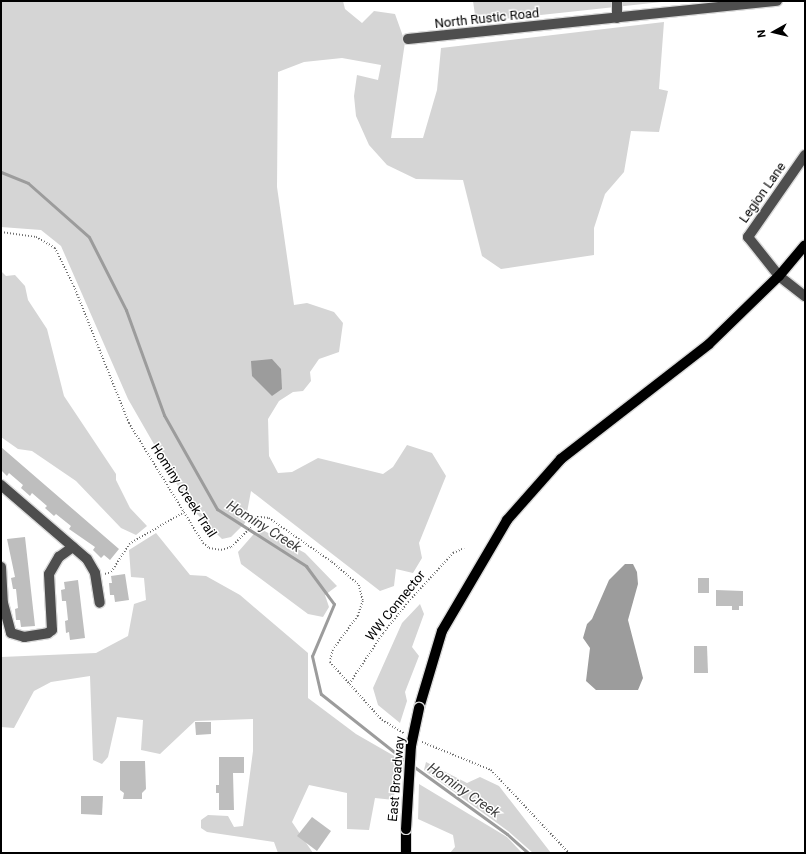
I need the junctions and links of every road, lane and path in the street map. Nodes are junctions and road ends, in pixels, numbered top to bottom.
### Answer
1 (617, 1) edge
2 (776, 1) edge
3 (617, 18) junction
4 (408, 39) dead end
5 (805, 155) edge
6 (1, 232) edge
7 (805, 245) edge
8 (779, 276) junction
9 (805, 296) edge
10 (1, 485) edge
11 (184, 512) junction
12 (73, 547) junction
13 (464, 548) dead end
14 (1, 567) edge
15 (96, 577) junction
16 (100, 603) dead end
17 (350, 684) junction
18 (405, 734) dead end
19 (416, 740) dead end
20 (406, 853) edge
21 (569, 853) edge

1 - 3 street
2 - 3 street, North Rustic Road
3 - 4 street, North Rustic Road
5 - 8 street, Legion Lane
6 - 11 path, Hominy Creek Trail
7 - 8 main road, East Broadway
8 - 9 street, Legion Lane
8 - 20 main road, East Broadway, bridge
10 - 12 street
11 - 15 path
11 - 17 path, Hominy Creek Trail
12 - 14 street
12 - 15 street
13 - 17 path, WW Connector
15 - 16 street
17 - 18 path, Hominy Creek Trail
19 - 21 path

